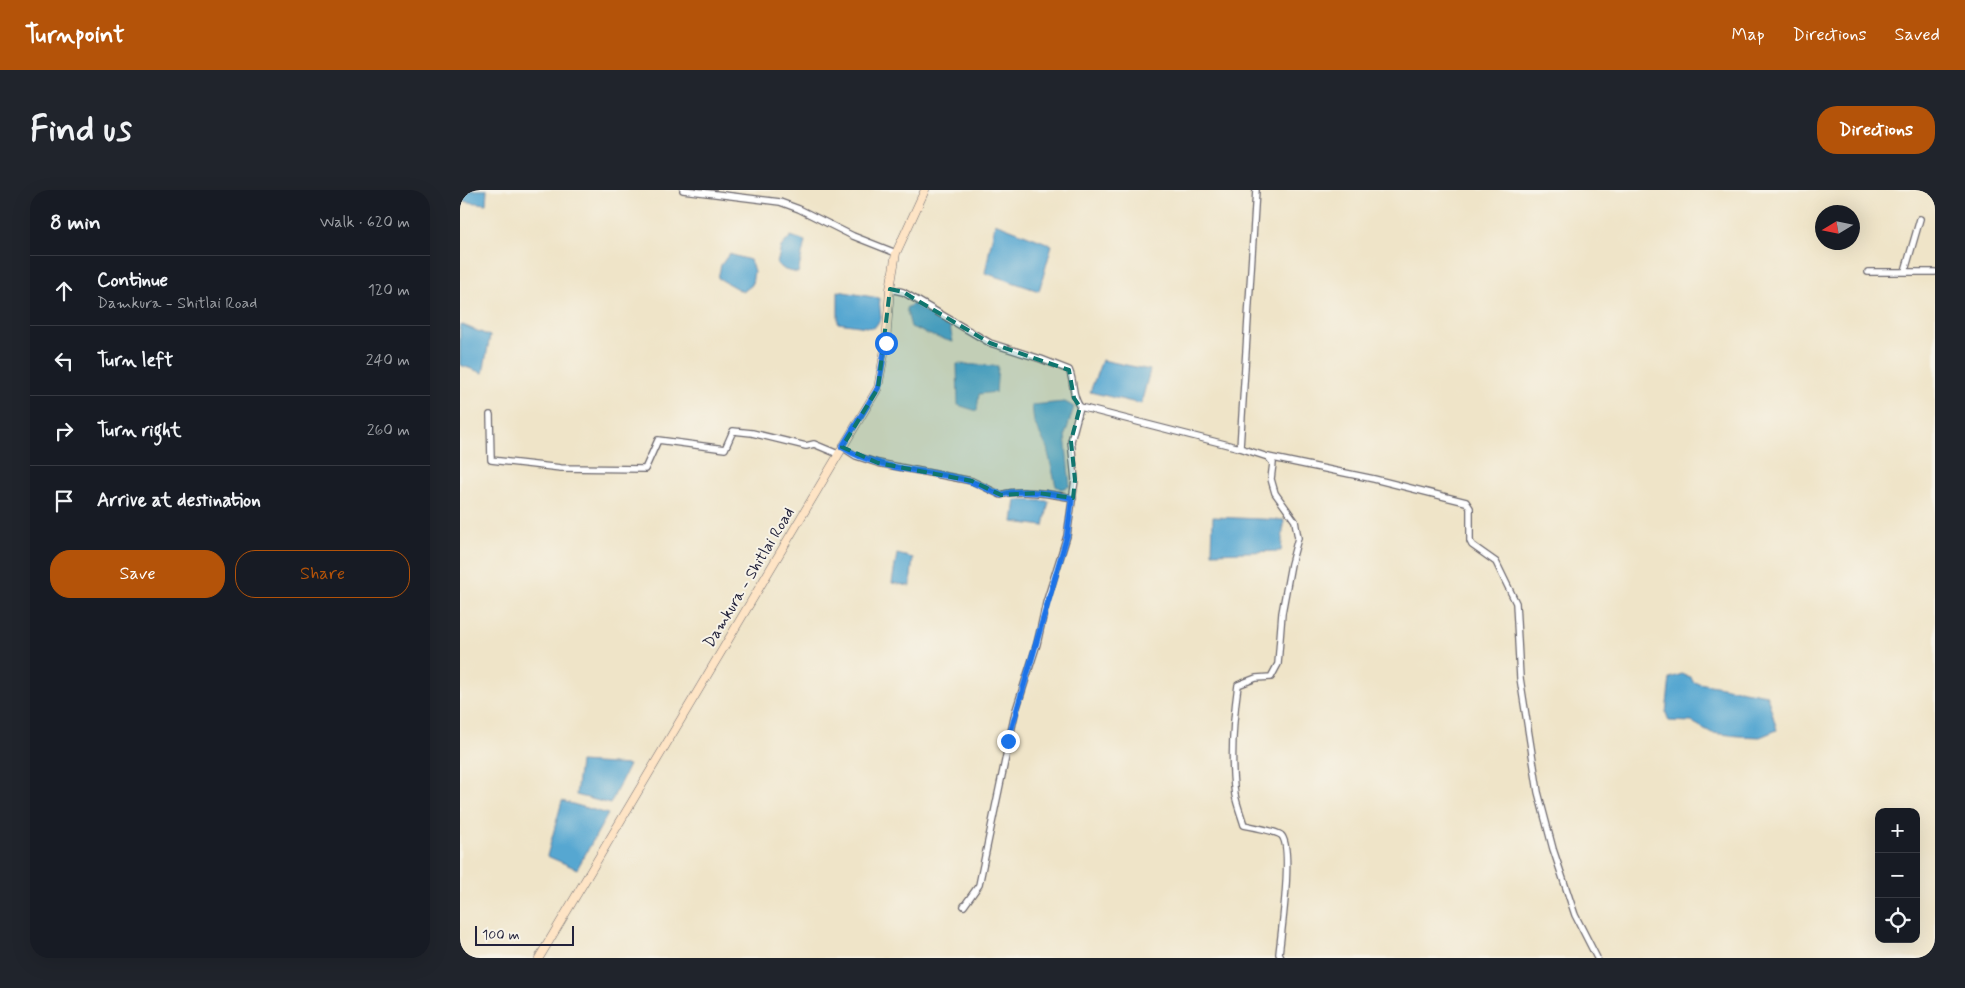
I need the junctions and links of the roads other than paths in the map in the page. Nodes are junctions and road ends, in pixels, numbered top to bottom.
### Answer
1 (683, 190) edge
2 (925, 190) edge
3 (1256, 190) edge
4 (1920, 219) dead end
5 (896, 253) junction
6 (1906, 271) junction
7 (1868, 272) dead end
8 (1935, 272) edge
9 (890, 289) junction
10 (1080, 407) junction
11 (490, 415) dead end
12 (1240, 448) junction
13 (840, 451) junction
14 (1268, 457) junction
15 (1072, 498) junction
16 (964, 906) dead end
17 (539, 958) edge
18 (1281, 958) edge
19 (1597, 958) edge

1 - 5 street
2 - 5 street, Damkura - Shitlai Road
3 - 12 street
4 - 6 street
5 - 9 street, Damkura - Shitlai Road
6 - 7 street
6 - 8 street
9 - 10 street
9 - 13 street, Damkura - Shitlai Road
10 - 12 street
10 - 15 street
11 - 13 street
12 - 14 street
13 - 15 street
13 - 17 street, Damkura - Shitlai Road
14 - 18 street
14 - 19 street
15 - 16 street

